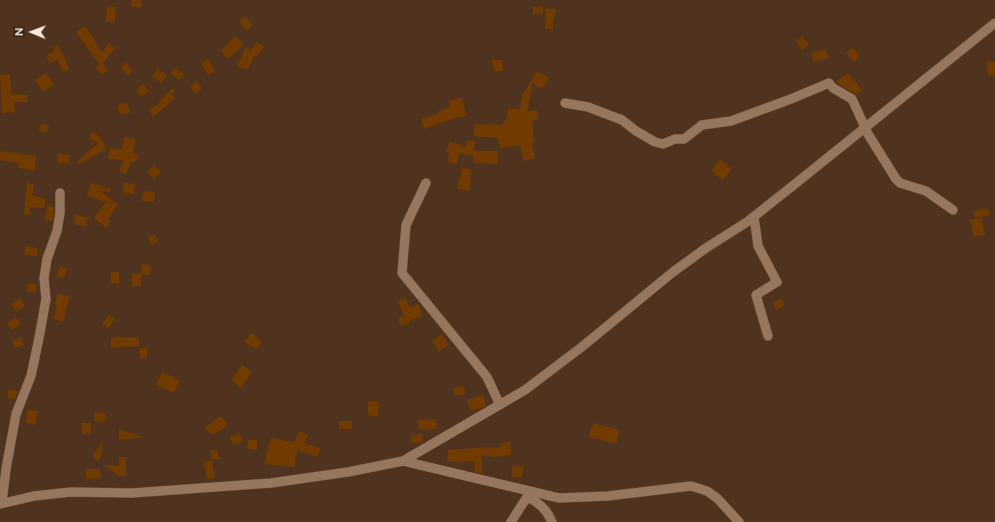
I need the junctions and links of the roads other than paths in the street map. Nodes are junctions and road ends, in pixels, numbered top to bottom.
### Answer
1 (995, 23) edge
2 (565, 103) dead end
3 (866, 127) junction
4 (426, 183) dead end
5 (60, 193) dead end
6 (953, 210) dead end
7 (754, 217) junction
8 (768, 336) dead end
9 (500, 405) junction
10 (403, 460) junction
11 (527, 493) junction
12 (1, 503) edge
13 (512, 522) edge
14 (552, 522) edge
15 (739, 522) edge

1 - 3 street
2 - 3 street
3 - 6 street
3 - 7 street
4 - 9 street
5 - 12 street
7 - 8 street
7 - 9 street
9 - 10 street
10 - 11 street
10 - 12 street
11 - 13 street
11 - 14 street
11 - 15 street

